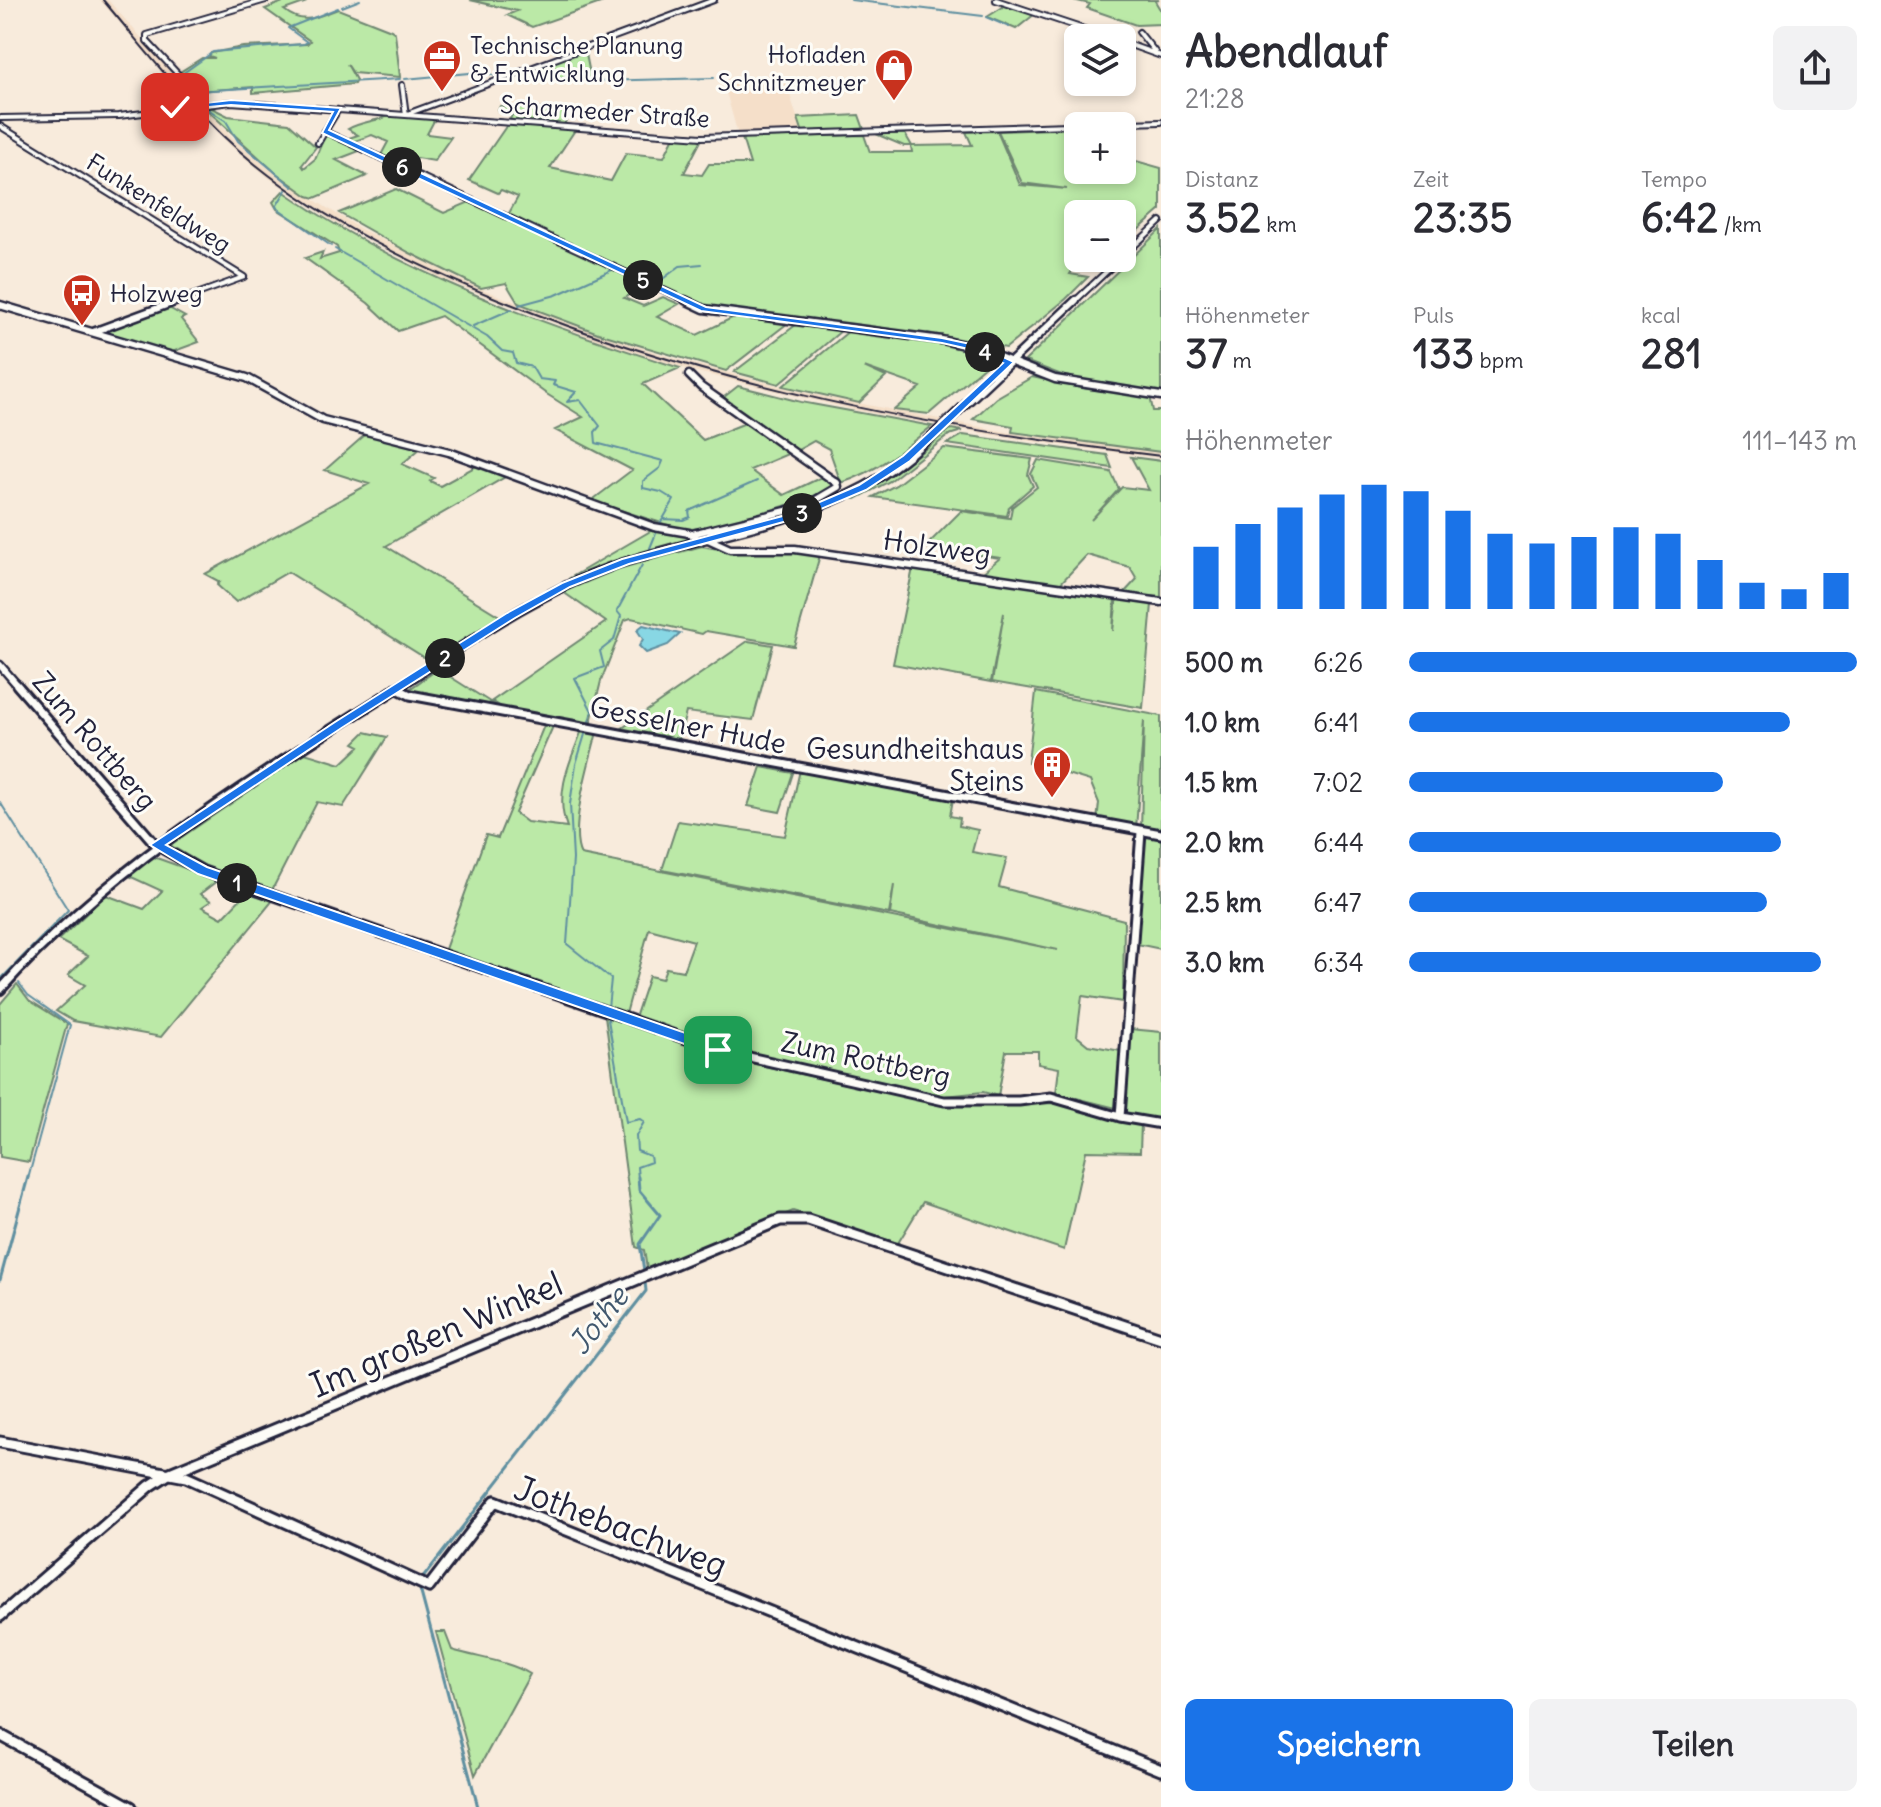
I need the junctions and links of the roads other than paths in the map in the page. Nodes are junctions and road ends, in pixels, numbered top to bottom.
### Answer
1 (266, 0) edge
2 (702, 0) edge
3 (996, 0) edge
4 (712, 1) edge
5 (1069, 24) edge
6 (1139, 32) dead end
7 (1136, 47) edge
8 (1153, 53) junction
9 (1161, 56) edge
10 (402, 85) dead end
11 (205, 103) junction
12 (338, 110) junction
13 (406, 115) junction
14 (0, 118) edge
15 (1161, 122) edge
16 (0, 126) edge
17 (324, 131) junction
18 (318, 143) dead end
19 (1161, 221) edge
20 (1136, 245) edge
21 (1107, 272) edge
22 (0, 305) edge
23 (93, 332) junction
24 (1010, 362) junction
25 (689, 375) dead end
26 (1161, 396) edge
27 (692, 534) junction
28 (704, 540) junction
29 (1161, 602) edge
30 (0, 665) edge
31 (396, 688) junction
32 (1141, 832) junction
33 (1161, 834) edge
34 (156, 845) junction
35 (0, 990) edge
36 (1120, 1117) junction
37 (1161, 1124) edge
38 (1161, 1338) edge
39 (0, 1442) edge
40 (170, 1473) junction
41 (0, 1616) edge
42 (0, 1735) edge
43 (1161, 1770) edge
44 (131, 1807) edge

1 - 11 street
2 - 4 street
3 - 5 street
4 - 13 street
6 - 8 street
7 - 8 street
8 - 9 street
10 - 13 street
11 - 12 street, Scharmeder Straße
11 - 14 street, Scharmeder Straße
12 - 13 street, Scharmeder Straße
12 - 17 street
13 - 15 street, Scharmeder Straße
16 - 23 street, Funkenfeldweg
17 - 18 street
17 - 24 street
19 - 20 street
21 - 24 street
22 - 23 street, Holzweg
23 - 27 street, Holzweg
24 - 26 street
24 - 28 street, bridge
25 - 27 street
27 - 28 street, Holzweg
28 - 29 street, Holzweg
28 - 31 street
30 - 34 street, Zum Rottberg
31 - 32 street, Gesselner Hude
31 - 34 street
32 - 33 street, Gesselner Hude
32 - 36 street
34 - 35 street
34 - 36 street, Zum Rottberg
36 - 37 street, Zum Rottberg
38 - 40 street, Im großen Winkel
39 - 40 street, Jothebachweg
40 - 41 street, Im großen Winkel
40 - 43 street, Jothebachweg
42 - 44 street

